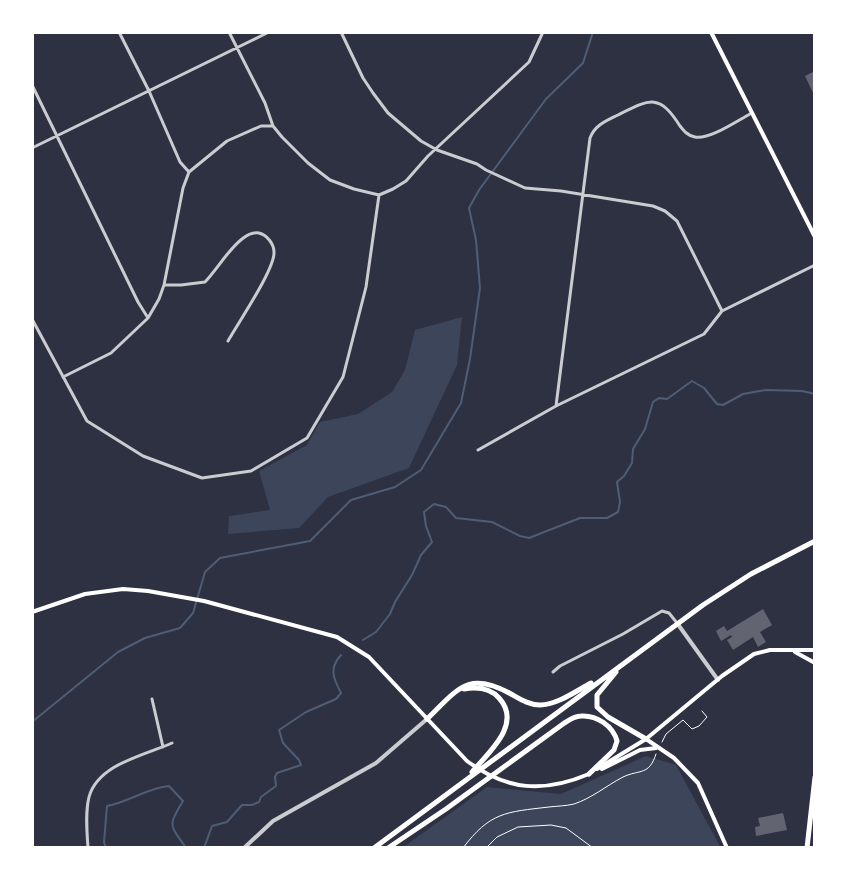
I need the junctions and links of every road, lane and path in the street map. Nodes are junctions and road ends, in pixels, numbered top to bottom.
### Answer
1 (119, 32) edge
2 (229, 32) edge
3 (269, 32) edge
4 (341, 32) edge
5 (543, 32) edge
6 (711, 32) edge
7 (237, 47) junction
8 (32, 85) edge
9 (149, 91) junction
10 (752, 113) junction
11 (273, 126) junction
12 (56, 136) junction
13 (32, 148) edge
14 (437, 150) junction
15 (189, 172) junction
16 (379, 195) junction
17 (582, 196) junction
18 (815, 237) edge
19 (815, 265) edge
20 (164, 285) junction
21 (722, 311) junction
22 (148, 318) junction
23 (32, 319) edge
24 (228, 341) dead end
25 (63, 377) junction
26 (556, 406) junction
27 (478, 450) dead end
28 (815, 541) edge
29 (32, 612) edge
30 (677, 623) junction
31 (815, 650) edge
32 (793, 651) junction
33 (625, 662) junction
34 (815, 663) edge
35 (553, 672) dead end
36 (605, 677) junction
37 (718, 680) junction
38 (459, 690) junction
39 (152, 699) dead end
40 (702, 711) dead end
41 (427, 719) junction
42 (646, 739) junction
43 (172, 743) dead end
44 (163, 747) junction
45 (658, 749) junction
46 (589, 774) junction
47 (815, 777) edge
48 (464, 781) junction
49 (88, 848) edge
50 (244, 848) edge
51 (374, 848) edge
52 (388, 848) edge
53 (463, 848) edge
54 (486, 848) edge
55 (593, 848) edge
56 (727, 848) edge
57 (807, 848) edge

1 - 9 street
2 - 7 street
3 - 7 street
4 - 14 street
5 - 14 street
6 - 10 main road
7 - 9 street
7 - 11 street
8 - 12 street
9 - 12 street
9 - 15 street
10 - 17 street
10 - 18 main road
11 - 15 street
11 - 16 street
12 - 13 street
12 - 22 street
14 - 16 street
14 - 17 street
15 - 20 street
16 - 25 street
17 - 21 street
17 - 26 street
19 - 21 street
20 - 22 street
20 - 24 street
21 - 26 street
22 - 25 street
23 - 25 street
26 - 27 street
28 - 30 highway
29 - 41 main road
30 - 33 highway
30 - 35 street
30 - 37 street
31 - 32 main road
32 - 34 main road
32 - 37 main road
33 - 36 highway
33 - 42 highway
36 - 38 highway
36 - 48 highway
37 - 42 main road
38 - 41 highway
38 - 48 highway
39 - 44 street
40 - 45 path
41 - 46 main road
41 - 50 street
42 - 45 main road
42 - 46 main road
43 - 44 street
44 - 49 street
45 - 46 main road
45 - 53 path
45 - 56 main road
46 - 52 highway
47 - 57 highway
48 - 51 highway
54 - 55 path

